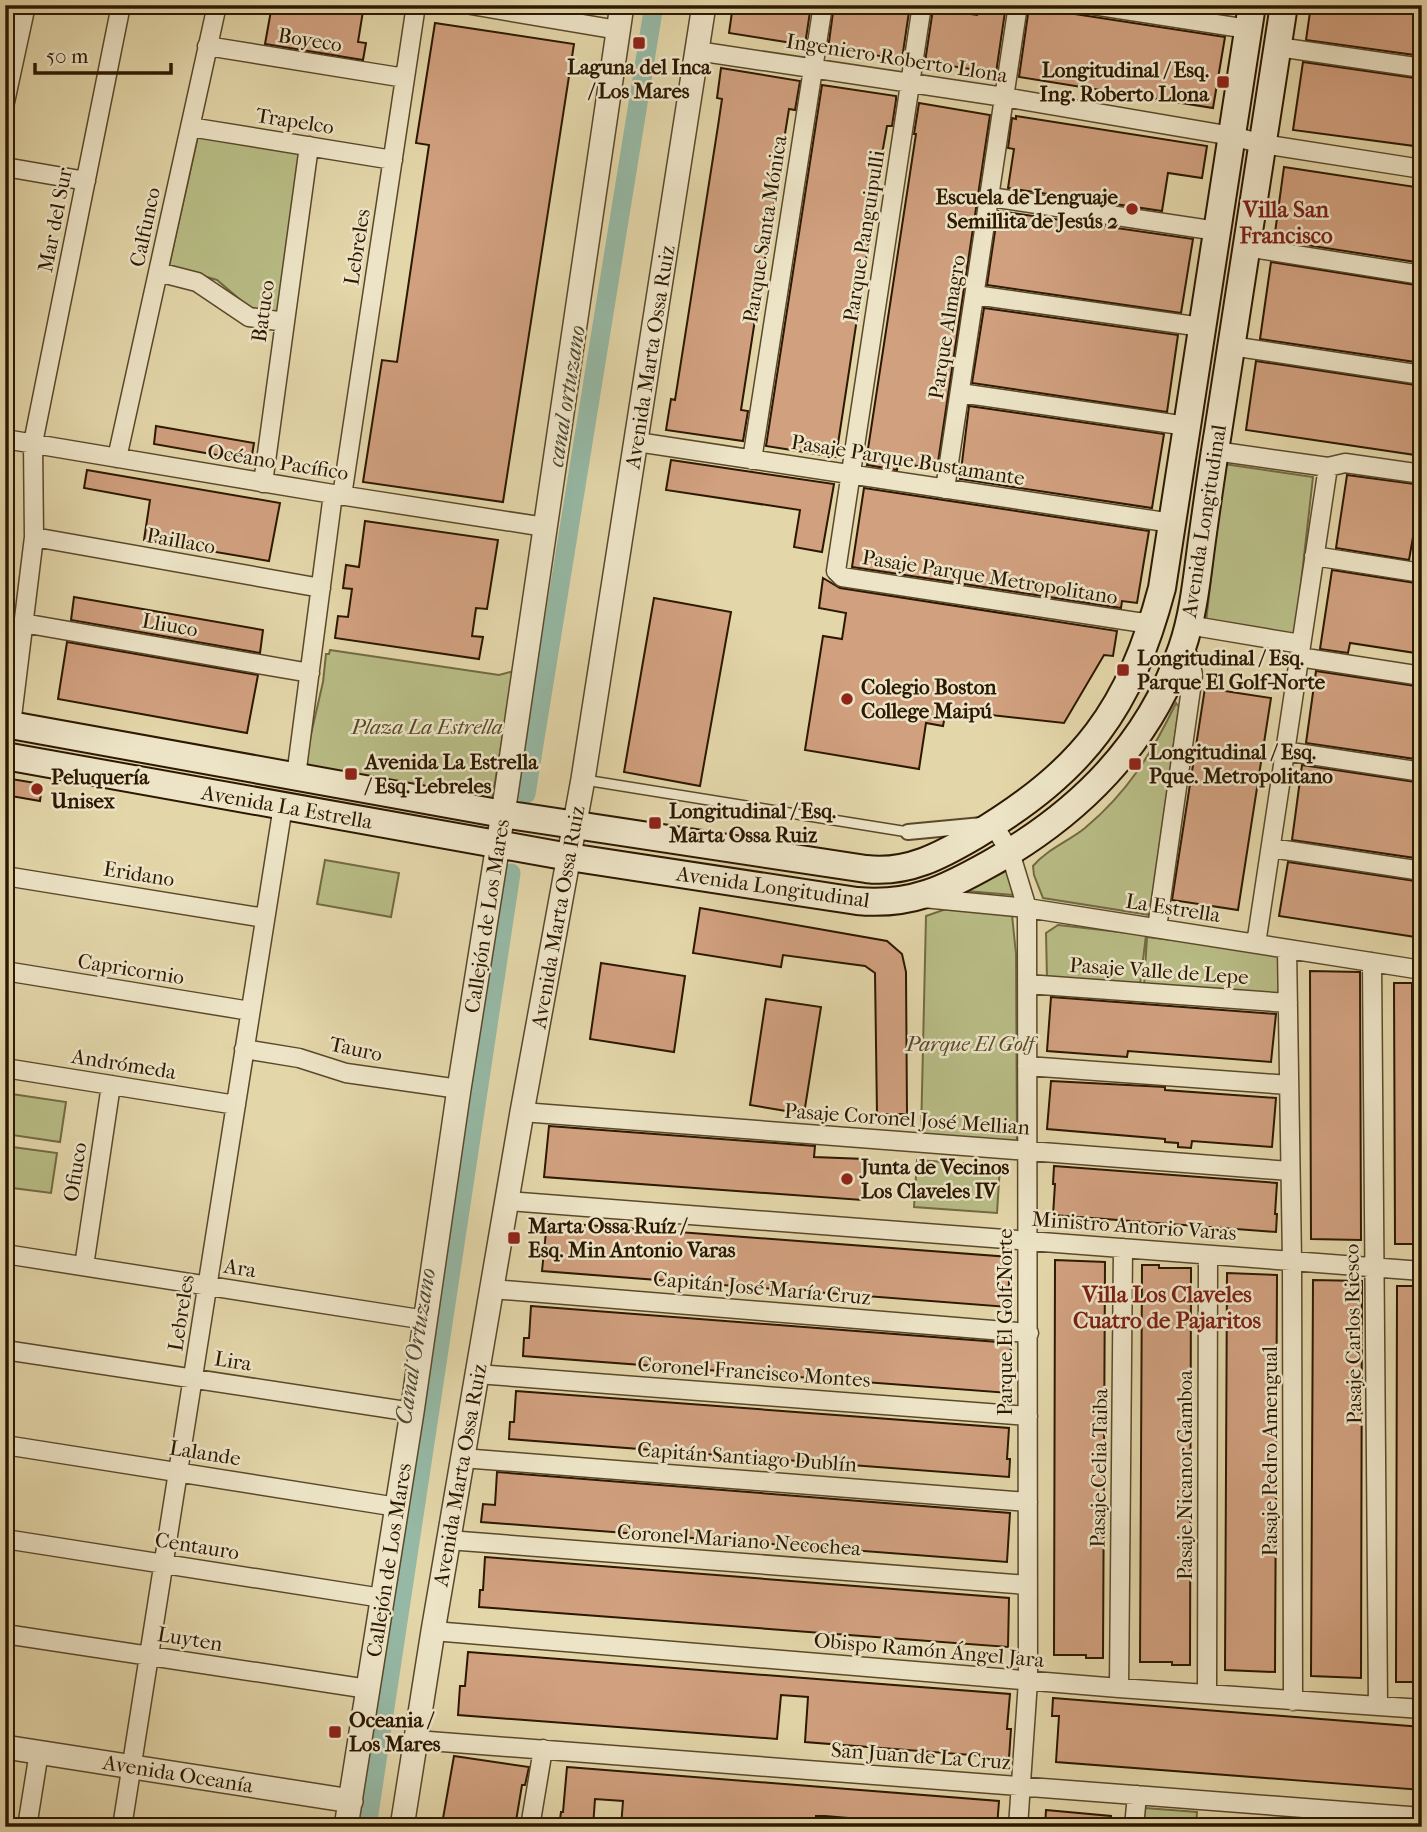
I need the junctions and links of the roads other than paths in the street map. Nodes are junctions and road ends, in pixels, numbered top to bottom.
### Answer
1 (26, 5) edge
2 (121, 5) edge
3 (217, 5) edge
4 (416, 5) edge
5 (471, 5) edge
6 (622, 5) edge
7 (704, 5) edge
8 (822, 5) edge
9 (922, 5) edge
10 (1018, 5) edge
11 (1093, 5) edge
12 (1284, 5) edge
13 (1250, 17) edge
14 (618, 30) junction
15 (208, 46) junction
16 (1278, 47) junction
17 (696, 51) junction
18 (813, 68) junction
19 (1422, 68) edge
20 (405, 78) junction
21 (910, 82) junction
22 (1004, 97) junction
23 (5, 102) edge
24 (190, 127) junction
25 (1231, 136) junction
26 (1263, 144) junction
27 (309, 146) junction
28 (393, 160) junction
29 (5, 167) edge
30 (1422, 169) edge
31 (86, 181) junction
32 (990, 197) junction
33 (1217, 230) junction
34 (1245, 247) junction
35 (158, 272) junction
36 (1422, 275) edge
37 (975, 295) junction
38 (285, 322) junction
39 (1202, 327) junction
40 (1231, 346) junction
41 (1422, 375) edge
42 (960, 393) junction
43 (1187, 426) junction
44 (5, 439) edge
45 (637, 442) junction
46 (33, 443) junction
47 (1215, 450) junction
48 (117, 458) junction
49 (752, 460) junction
50 (1328, 467) junction
51 (850, 474) junction
52 (1422, 474) edge
53 (263, 483) junction
54 (945, 489) junction
55 (338, 495) junction
56 (1172, 523) junction
57 (545, 527) junction
58 (34, 537) junction
59 (1314, 556) junction
60 (1422, 572) edge
61 (321, 588) junction
62 (1153, 622) junction
63 (23, 623) junction
64 (1185, 637) junction
65 (1300, 651) junction
66 (310, 673) junction
67 (1422, 676) edge
68 (8, 725) edge
69 (1284, 751) junction
70 (5, 756) edge
71 (1422, 772) edge
72 (296, 776) junction
73 (583, 779) junction
74 (283, 806) junction
75 (503, 814) junction
76 (993, 824) junction
77 (575, 825) junction
78 (908, 832) joint
79 (498, 845) junction
80 (1271, 848) junction
81 (1010, 852) junction
82 (569, 858) junction
83 (1422, 871) edge
84 (5, 876) edge
85 (917, 898) junction
86 (1027, 908) junction
87 (265, 918) junction
88 (1157, 928) junction
89 (1256, 944) junction
90 (1287, 949) junction
91 (1372, 962) junction
92 (1422, 970) edge
93 (5, 971) edge
94 (1027, 984) junction
95 (1287, 1003) junction
96 (250, 1011) junction
97 (244, 1049) junction
98 (1027, 1066) junction
99 (5, 1068) edge
100 (111, 1085) junction
101 (1289, 1085) junction
102 (459, 1089) junction
103 (236, 1105) junction
104 (522, 1112) junction
105 (1027, 1150) junction
106 (1290, 1171) junction
107 (507, 1201) junction
108 (1028, 1241) junction
109 (1123, 1248) junction
110 (5, 1254) edge
111 (1208, 1255) junction
112 (1292, 1261) junction
113 (83, 1266) junction
114 (1375, 1268) junction
115 (1422, 1271) edge
116 (209, 1286) junction
117 (492, 1289) junction
118 (426, 1320) junction
119 (1029, 1333) junction
120 (5, 1350) edge
121 (477, 1374) junction
122 (194, 1378) junction
123 (412, 1412) junction
124 (1028, 1416) junction
125 (5, 1445) edge
126 (462, 1458) junction
127 (179, 1472) junction
128 (1028, 1502) junction
129 (397, 1507) junction
130 (5, 1539) edge
131 (448, 1540) junction
132 (164, 1564) junction
133 (1027, 1585) junction
134 (382, 1598) junction
135 (433, 1631) junction
136 (5, 1634) edge
137 (149, 1656) junction
138 (1028, 1681) junction
139 (1119, 1688) junction
140 (368, 1689) junction
141 (1207, 1695) junction
142 (1293, 1701) junction
143 (1378, 1706) junction
144 (1422, 1709) edge
145 (416, 1740) junction
146 (5, 1747) edge
147 (542, 1749) junction
148 (39, 1752) junction
149 (132, 1766) junction
150 (1021, 1786) junction
151 (1137, 1795) junction
152 (351, 1801) junction
153 (1422, 1817) edge
154 (27, 1827) edge
155 (122, 1827) edge
156 (346, 1827) edge
157 (402, 1827) edge
158 (530, 1827) edge
159 (1018, 1827) edge
160 (1134, 1827) edge

1 - 23 street
2 - 31 street, Mar del Sur
3 - 15 street, Calfunco
4 - 20 street, Lebreles
5 - 14 street
6 - 14 street, Callejón de Los Mares
7 - 17 street, Avenida Marta Ossa Ruiz
8 - 18 street, Parque Santa Mónica
9 - 21 street, Parque Panguipulli
10 - 22 street, Parque Almagro
11 - 13 street
12 - 16 main road, Avenida Longitudinal
13 - 25 main road, Avenida Longitudinal
14 - 57 street, Callejón de Los Mares
15 - 20 street, Boyeco
15 - 24 street, Calfunco
16 - 19 street
16 - 26 main road, Avenida Longitudinal
17 - 18 street, Ingeniero Roberto Llona
17 - 45 street, Avenida Marta Ossa Ruiz
18 - 21 street, Ingeniero Roberto Llona
18 - 49 street, Parque Santa Mónica
20 - 28 street, Lebreles
21 - 22 street, Ingeniero Roberto Llona
21 - 51 street, Parque Panguipulli
22 - 25 street, Ingeniero Roberto Llona
22 - 32 street, Parque Almagro
24 - 27 street, Trapelco
24 - 35 street, Calfunco
25 - 26 street, Ingeniero Roberto Llona
25 - 33 main road, Avenida Longitudinal
26 - 30 street, Ingeniero Roberto Llona
26 - 34 main road, Avenida Longitudinal
27 - 28 street, Trapelco
27 - 38 street, Batuco
28 - 55 street, Lebreles
29 - 31 street
31 - 46 street, Mar del Sur
32 - 33 street
32 - 37 street, Parque Almagro
33 - 39 main road, Avenida Longitudinal
34 - 36 street
34 - 40 main road, Avenida Longitudinal
35 - 38 street
35 - 48 street, Calfunco
37 - 39 street
37 - 42 street, Parque Almagro
38 - 53 street, Batuco
39 - 43 main road, Avenida Longitudinal
40 - 41 street
40 - 47 main road, Avenida Longitudinal
42 - 43 street
42 - 54 street, Parque Almagro
43 - 56 main road, Avenida Longitudinal
44 - 46 street, Océano Pacífico
45 - 49 street, Pasaje Parque Bustamante
45 - 73 street, Avenida Marta Ossa Ruiz
46 - 48 street, Océano Pacífico
46 - 58 street, Mar del Sur
47 - 50 street
47 - 64 main road, Avenida Longitudinal
48 - 53 street, Océano Pacífico
49 - 51 street, Pasaje Parque Bustamante
50 - 52 street
50 - 59 street
51 - 54 street, Pasaje Parque Bustamante
51 - 62 street, Pasaje Parque Metropolitano
53 - 55 street, Océano Pacífico
54 - 56 street, Pasaje Parque Bustamante
55 - 57 street, Océano Pacífico
55 - 61 street, Lebreles
56 - 62 main road, Avenida Longitudinal
57 - 75 street, Callejón de Los Mares
58 - 61 street, Paillaco
58 - 63 street, Mar del Sur
59 - 60 street
59 - 65 street
61 - 66 street, Lebreles
62 - 76 main road, Avenida Longitudinal
63 - 66 street, Lliuco
63 - 68 street, Mar del Sur
64 - 65 street
64 - 81 main road, Avenida Longitudinal
64 - 88 street
65 - 67 street
65 - 69 street
66 - 72 street, Lebreles
68 - 72 main road, Avenida La Estrella
69 - 71 street
69 - 80 street
70 - 74 main road, Avenida La Estrella
72 - 75 main road, Avenida La Estrella
73 - 77 street, Avenida Marta Ossa Ruiz
73 - 78 lane
74 - 79 main road, Avenida La Estrella
74 - 87 street, Lebreles
75 - 77 main road, Avenida La Estrella
75 - 79 street, Callejón de Los Mares
76 - 77 main road, Avenida Longitudinal
76 - 78 street
76 - 81 street, Parque El Golf Norte
77 - 82 street, Avenida Marta Ossa Ruiz
79 - 82 main road, Avenida La Estrella
79 - 102 street, Callejón de Los Mares
80 - 83 street
80 - 89 street
81 - 85 main road, Avenida Longitudinal
81 - 86 street, Parque El Golf Norte
82 - 85 main road, Avenida Longitudinal
82 - 104 street, Avenida Marta Ossa Ruiz
84 - 87 street, Eridano
85 - 86 street, La Estrella
86 - 88 street, La Estrella
86 - 94 street, Parque El Golf Norte
87 - 96 street, Lebreles
88 - 89 street, La Estrella
89 - 90 street, La Estrella
90 - 91 street, La Estrella
90 - 95 street, Pasaje Pedro Amengual
91 - 92 street, La Estrella
91 - 114 street, Pasaje Carlos Riesco
93 - 96 street, Capricornio
94 - 95 street, Pasaje Valle de Lepe
94 - 98 street, Parque El Golf Norte
95 - 101 street, Pasaje Pedro Amengual
96 - 97 street, Lebreles
97 - 102 street, Tauro
97 - 103 street, Lebreles
98 - 101 street
98 - 105 street, Parque El Golf Norte
99 - 100 street, Andrómeda
100 - 103 street, Andrómeda
100 - 113 street, Ofiuco
101 - 106 street, Pasaje Pedro Amengual
102 - 118 street, Callejón de Los Mares
103 - 116 street, Lebreles
104 - 105 street, Pasaje Coronel José Mellian
104 - 107 street, Avenida Marta Ossa Ruiz
105 - 106 street, Pasaje Coronel José Mellian
105 - 108 street, Parque El Golf Norte
106 - 112 street, Pasaje Pedro Amengual
107 - 108 street, Ministro Antorio Varas
107 - 117 street, Avenida Marta Ossa Ruiz
108 - 109 street, Ministro Antorio Varas
108 - 119 street, Parque El Golf Norte
109 - 111 street, Ministro Antorio Varas
109 - 139 street, Pasaje Celia Taiba
110 - 113 street, Ara
111 - 112 street, Ministro Antorio Varas
111 - 141 street, Pasaje Nicanor Gamboa
112 - 114 street, Ministro Antorio Varas
112 - 142 street, Pasaje Pedro Amengual
113 - 116 street, Ara
114 - 115 street, Ministro Antorio Varas
114 - 143 street, Pasaje Carlos Riesco
116 - 118 street, Ara
116 - 122 street, Lebreles
117 - 119 street, Capitán José María Cruz
117 - 121 street, Avenida Marta Ossa Ruiz
118 - 123 street, Callejón de Los Mares
119 - 124 street, Parque El Golf Norte
120 - 122 street, Lira
121 - 124 street, Coronel Francisco Montes
121 - 126 street, Avenida Marta Ossa Ruiz
122 - 123 street, Lira
122 - 127 street, Lebreles
123 - 129 street, Callejón de Los Mares
124 - 128 street, Parque El Golf Norte
125 - 127 street, Lalande
126 - 128 street, Capitán Santiago Dublín
126 - 131 street, Avenida Marta Ossa Ruiz
127 - 129 street, Lalande
127 - 132 street, Lebreles
128 - 133 street, Parque El Golf Norte
129 - 134 street, Callejón de Los Mares
130 - 132 street, Centauro
131 - 133 street, Coronel Mariano Necochea
131 - 135 street, Avenida Marta Ossa Ruiz
132 - 134 street, Centauro
132 - 137 street, Lebreles
133 - 138 street, Parque El Golf Norte
134 - 140 street, Callejón de Los Mares
135 - 138 street, Obispo Ramón Ángel Jara
135 - 145 street, Avenida Marta Ossa Ruiz
136 - 137 street, Luyten
137 - 140 street, Luyten
137 - 149 street, Lebreles
138 - 139 street, Obispo Ramón Ángel Jara
138 - 150 street, Parque El Golf Norte
139 - 141 street, Obispo Ramón Ángel Jara
140 - 152 street, Callejón de Los Mares
141 - 142 street, Obispo Ramón Ángel Jara
142 - 143 street, Obispo Ramón Ángel Jara
143 - 144 street, Obispo Ramón Ángel Jara
145 - 147 street, San Juan de La Cruz
145 - 157 street, Avenida Marta Ossa Ruiz
146 - 148 street, Avenida Oceanía
147 - 150 street, San Juan de La Cruz
147 - 158 street
148 - 149 street, Avenida Oceanía
148 - 154 street
149 - 152 street, Avenida Oceanía
149 - 155 street, Lebreles
150 - 151 street, San Juan de La Cruz
150 - 159 street, Parque El Golf Norte
151 - 153 street, San Juan de La Cruz
151 - 160 street
152 - 156 street, Callejón de Los Mares

